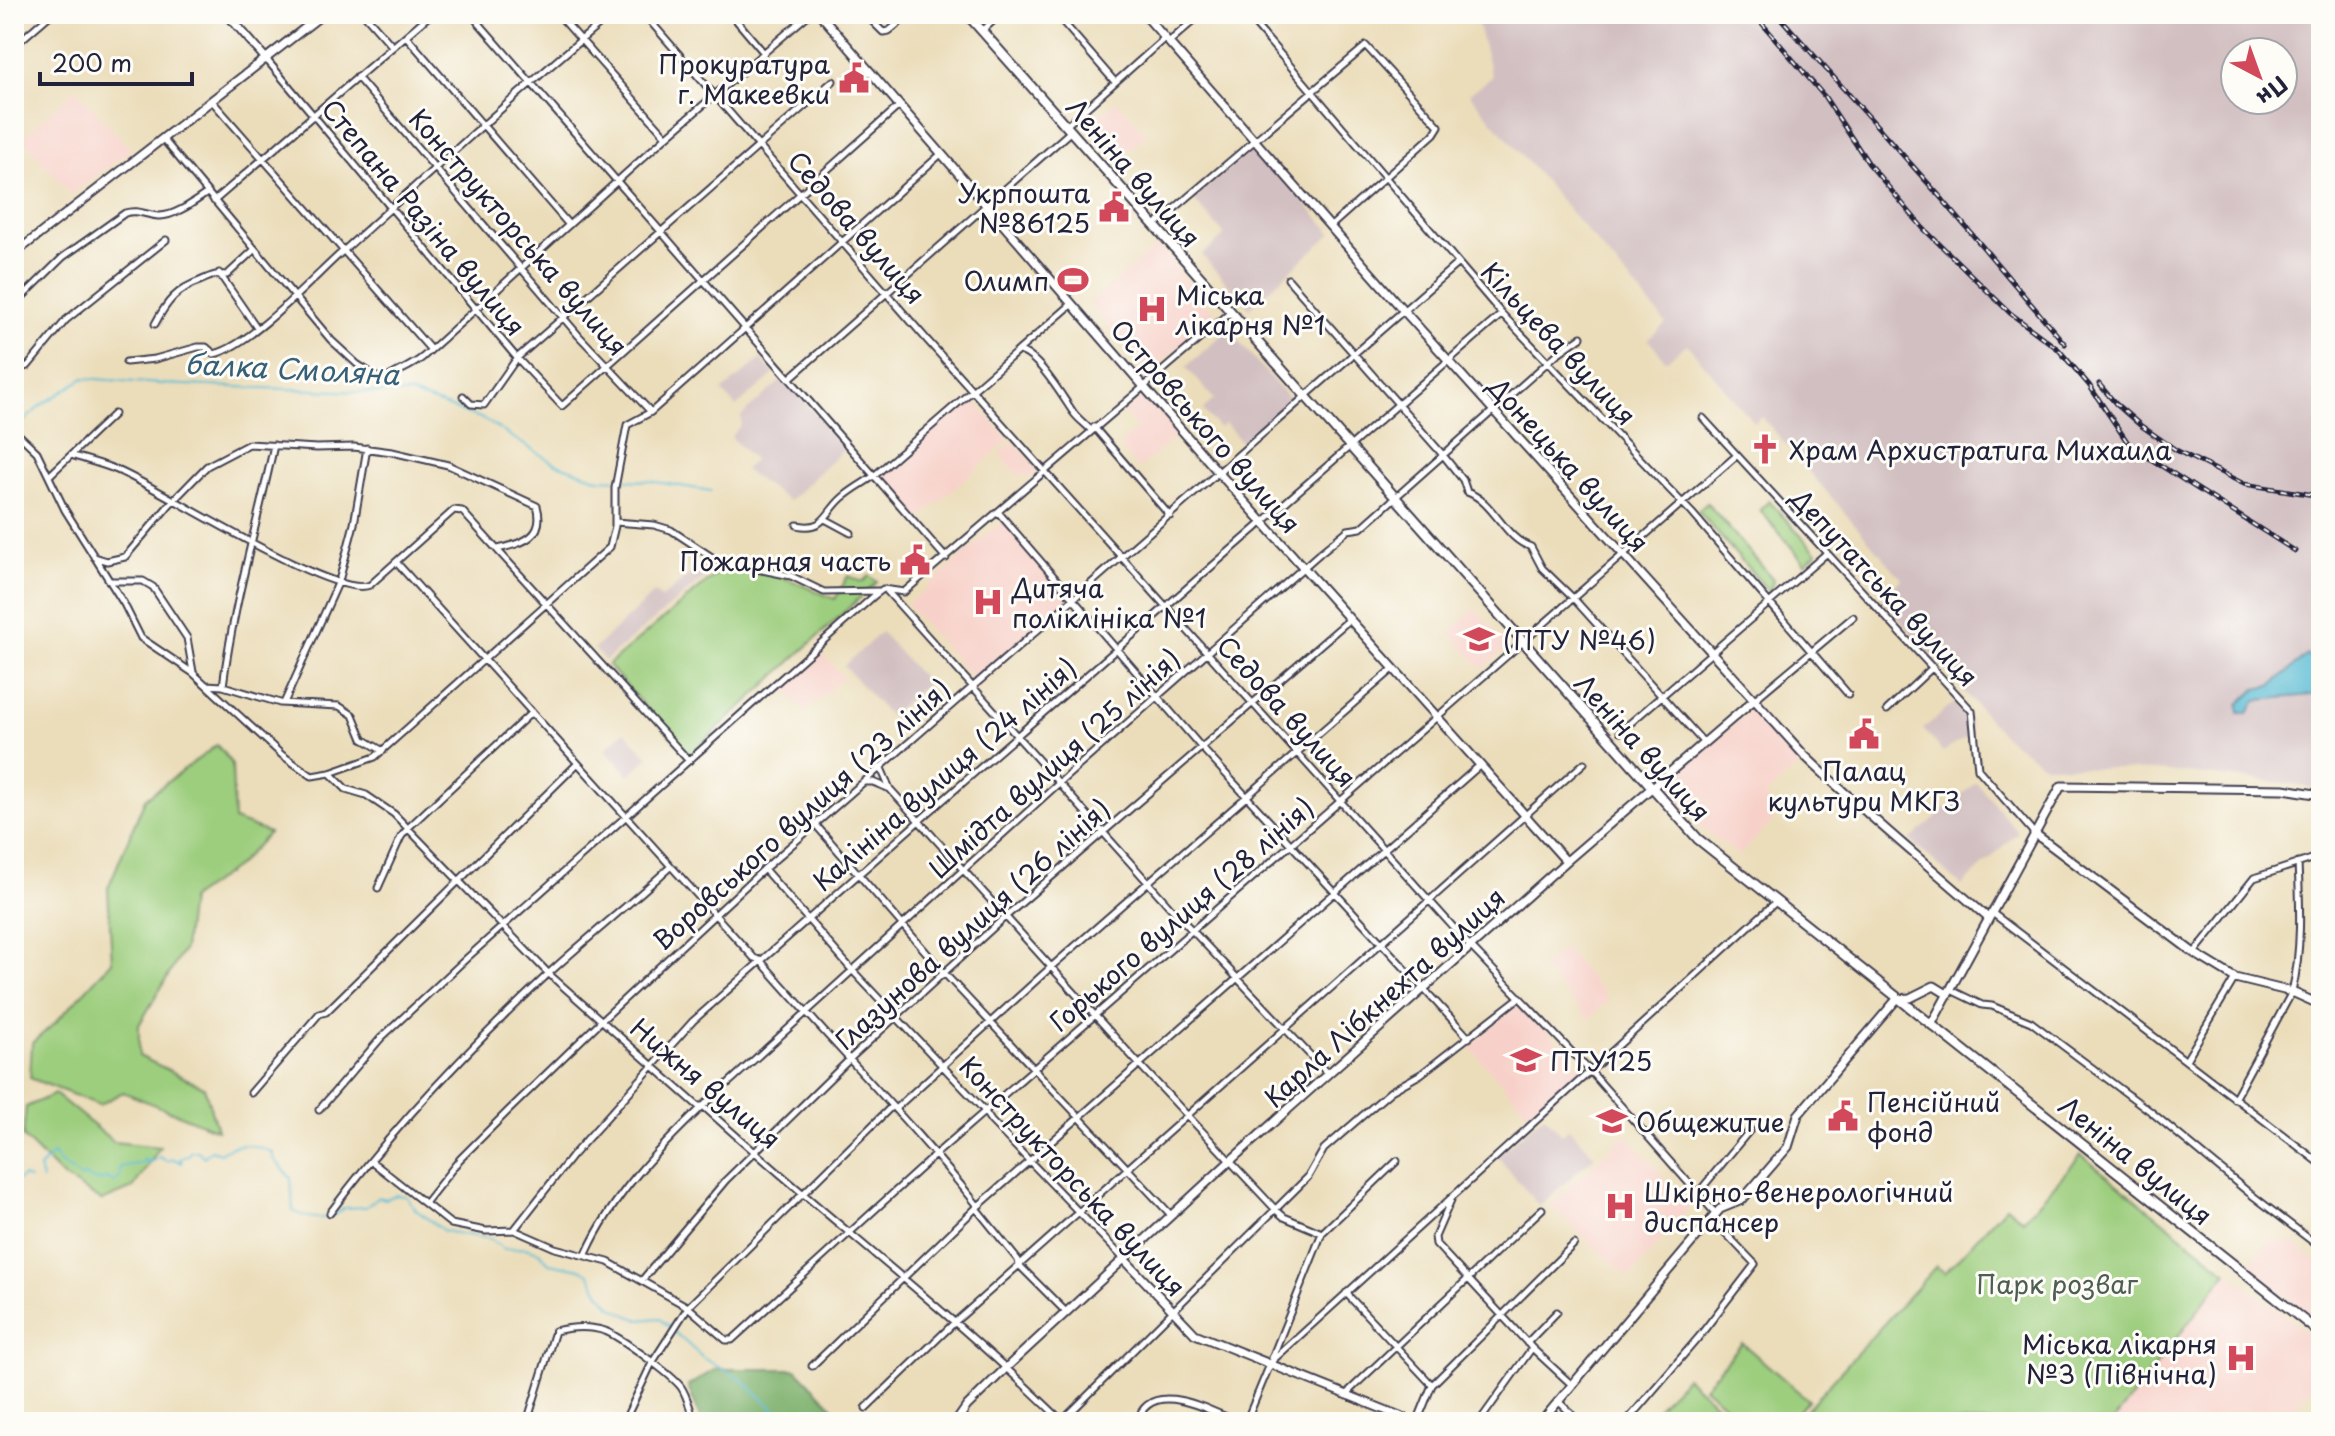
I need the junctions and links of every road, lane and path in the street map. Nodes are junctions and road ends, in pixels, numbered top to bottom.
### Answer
1 (51, 14) edge
2 (227, 14) edge
3 (323, 14) edge
4 (364, 14) edge
5 (431, 14) edge
6 (471, 14) edge
7 (558, 14) edge
8 (612, 14) edge
9 (644, 14) edge
10 (731, 14) edge
11 (809, 14) edge
12 (820, 14) edge
13 (865, 14) edge
14 (910, 14) edge
15 (967, 14) edge
16 (1001, 14) edge
17 (1056, 14) edge
18 (1144, 14) edge
19 (1201, 14) edge
20 (1246, 14) edge
21 (982, 31) junction
22 (406, 36) junction
23 (581, 40) junction
24 (1167, 40) junction
25 (14, 46) edge
26 (393, 47) junction
27 (764, 53) junction
28 (267, 60) junction
29 (357, 77) junction
30 (833, 81) dead end
31 (532, 82) junction
32 (1115, 82) junction
33 (1311, 91) junction
34 (715, 96) junction
35 (212, 101) junction
36 (899, 106) junction
37 (313, 115) junction
38 (485, 126) junction
39 (1068, 129) junction
40 (666, 137) junction
41 (163, 139) junction
42 (1253, 140) junction
43 (759, 145) junction
44 (942, 154) junction
45 (263, 159) junction
46 (437, 168) junction
47 (1385, 178) junction
48 (618, 181) junction
49 (207, 193) junction
50 (802, 193) junction
51 (214, 201) junction
52 (986, 205) junction
53 (391, 209) junction
54 (569, 225) junction
55 (1154, 226) junction
56 (1330, 227) junction
57 (661, 231) junction
58 (166, 240) dead end
59 (844, 242) junction
60 (255, 249) junction
61 (343, 251) junction
62 (14, 254) edge
63 (1458, 263) junction
64 (521, 268) junction
65 (219, 273) junction
66 (704, 279) junction
67 (1288, 279) dead end
68 (887, 292) junction
69 (295, 295) junction
70 (1072, 304) junction
71 (14, 305) edge
72 (475, 308) junction
73 (1404, 311) junction
74 (1231, 312) junction
75 (1502, 314) junction
76 (562, 316) junction
77 (155, 324) dead end
78 (747, 327) junction
79 (257, 328) junction
80 (1581, 337) dead end
81 (430, 349) junction
82 (1012, 354) junction
83 (1354, 355) junction
84 (517, 358) junction
85 (1448, 360) junction
86 (126, 362) dead end
87 (1546, 363) junction
88 (607, 366) junction
89 (14, 369) edge
90 (790, 378) junction
91 (1143, 386) junction
92 (972, 389) junction
93 (463, 396) dead end
94 (1306, 398) junction
95 (1398, 404) junction
96 (1493, 411) junction
97 (651, 412) junction
98 (114, 414) dead end
99 (1703, 418) dead end
100 (1093, 428) junction
101 (14, 430) edge
102 (274, 445) junction
103 (1349, 447) junction
104 (367, 448) junction
105 (71, 455) junction
106 (1443, 455) junction
107 (1736, 456) junction
108 (1045, 470) junction
109 (1218, 472) junction
110 (49, 476) junction
111 (874, 476) junction
112 (1395, 498) junction
113 (173, 501) junction
114 (1683, 503) junction
115 (998, 512) junction
116 (1170, 516) junction
117 (825, 519) junction
118 (615, 522) junction
119 (1263, 522) junction
120 (797, 525) dead end
121 (851, 533) dead end
122 (253, 543) junction
123 (498, 549) junction
124 (1827, 553) junction
125 (1624, 555) junction
126 (94, 557) junction
127 (1122, 557) junction
128 (946, 558) junction
129 (396, 562) junction
130 (1304, 568) junction
131 (109, 581) junction
132 (339, 582) junction
133 (883, 590) junction
134 (1073, 599) junction
135 (1574, 599) junction
136 (548, 602) junction
137 (1771, 602) junction
138 (1166, 606) junction
139 (1853, 617) dead end
140 (1349, 620) junction
141 (1523, 644) junction
142 (1116, 649) junction
143 (1811, 652) junction
144 (1208, 653) junction
145 (1712, 653) junction
146 (484, 659) junction
147 (1933, 667) junction
148 (1393, 669) junction
149 (193, 673) junction
150 (206, 685) junction
151 (223, 686) junction
152 (973, 688) junction
153 (1848, 694) dead end
154 (1662, 696) junction
155 (1158, 697) junction
156 (1755, 699) junction
157 (284, 703) junction
158 (1253, 703) junction
159 (1887, 710) dead end
160 (532, 712) junction
161 (1436, 718) junction
162 (1620, 732) dead end
163 (1016, 737) junction
164 (1704, 743) junction
165 (1201, 747) junction
166 (383, 751) junction
167 (1297, 752) junction
168 (689, 761) junction
169 (1584, 763) dead end
170 (577, 764) junction
171 (1479, 766) junction
172 (881, 768) junction
173 (330, 773) junction
174 (864, 782) junction
175 (1058, 784) junction
176 (1650, 788) junction
177 (890, 789) junction
178 (2321, 795) edge
179 (1246, 796) junction
180 (1341, 801) junction
181 (1524, 815) junction
182 (626, 818) junction
183 (919, 821) junction
184 (815, 824) junction
185 (408, 828) junction
186 (1103, 833) junction
187 (2034, 833) junction
188 (1291, 845) junction
189 (1384, 850) junction
190 (2321, 856) edge
191 (1566, 861) junction
192 (2298, 863) junction
193 (670, 867) junction
194 (764, 869) junction
195 (963, 870) junction
196 (858, 875) junction
197 (459, 880) junction
198 (1147, 883) junction
199 (378, 888) dead end
200 (1335, 893) junction
201 (1429, 899) junction
202 (1778, 901) junction
203 (715, 915) junction
204 (1990, 915) junction
205 (1005, 917) junction
206 (809, 920) junction
207 (901, 925) junction
208 (501, 926) junction
209 (1192, 931) junction
210 (1381, 942) junction
211 (1471, 947) junction
212 (2194, 953) junction
213 (760, 960) junction
214 (1051, 967) junction
215 (852, 970) junction
216 (549, 974) junction
217 (945, 974) junction
218 (2235, 978) junction
219 (1237, 979) junction
220 (1424, 989) junction
221 (1948, 992) junction
222 (2292, 992) junction
223 (1520, 997) junction
224 (1897, 999) junction
225 (2321, 1005) edge
226 (805, 1013) junction
227 (1095, 1016) junction
228 (897, 1018) junction
229 (601, 1021) junction
230 (990, 1023) junction
231 (1932, 1023) junction
232 (1284, 1028) junction
233 (1469, 1038) junction
234 (849, 1060) junction
235 (2186, 1060) junction
236 (941, 1064) junction
237 (1139, 1064) junction
238 (652, 1065) junction
239 (1034, 1069) junction
240 (1591, 1072) junction
241 (1327, 1073) junction
242 (251, 1093) dead end
243 (2234, 1099) junction
244 (703, 1106) junction
245 (894, 1107) junction
246 (319, 1110) dead end
247 (984, 1113) junction
248 (1187, 1115) junction
249 (1078, 1118) junction
250 (1750, 1130) dead end
251 (754, 1151) junction
252 (936, 1154) junction
253 (371, 1161) junction
254 (1397, 1161) dead end
255 (1029, 1162) junction
256 (1229, 1162) junction
257 (2321, 1164) edge
258 (1127, 1168) junction
259 (805, 1193) junction
260 (1698, 1193) junction
261 (1453, 1195) junction
262 (426, 1202) junction
263 (977, 1207) junction
264 (1542, 1209) dead end
265 (1276, 1210) junction
266 (330, 1213) dead end
267 (1078, 1213) junction
268 (1171, 1215) junction
269 (1714, 1216) junction
270 (514, 1230) junction
271 (850, 1233) junction
272 (1322, 1233) junction
273 (1574, 1244) dead end
274 (2321, 1248) edge
275 (586, 1254) junction
276 (1124, 1259) junction
277 (1019, 1265) junction
278 (903, 1277) junction
279 (1469, 1278) junction
280 (643, 1279) junction
281 (1346, 1293) junction
282 (688, 1307) junction
283 (1066, 1312) junction
284 (1173, 1312) junction
285 (1557, 1312) dead end
286 (1503, 1316) junction
287 (955, 1322) junction
288 (2321, 1334) edge
289 (1529, 1346) junction
290 (1396, 1347) junction
291 (1271, 1362) junction
292 (652, 1363) junction
293 (812, 1366) dead end
294 (1007, 1367) junction
295 (1432, 1385) junction
296 (1572, 1385) junction
297 (1349, 1395) junction
298 (1558, 1401) junction
299 (866, 1408) dead end
300 (527, 1422) edge
301 (624, 1422) edge
302 (695, 1422) edge
303 (956, 1422) edge
304 (1061, 1422) edge
305 (1137, 1422) edge
306 (1238, 1422) edge
307 (1246, 1422) edge
308 (1416, 1422) edge
309 (1479, 1422) edge
310 (1541, 1422) edge
311 (1580, 1422) edge
312 (1626, 1422) edge

1 - 25 street
2 - 28 street, Степана Разіна вулиця
3 - 28 street
4 - 26 street
5 - 22 street
6 - 31 street
7 - 23 street
8 - 23 street
9 - 34 street, Седова вулиця
10 - 27 street
11 - 27 street
12 - 36 street, Островського вулиця
13 - 14 street
15 - 21 main road, Леніна вулиця
16 - 21 street
17 - 32 street
18 - 24 street, Донецька вулиця
19 - 24 street
20 - 33 street, Кільцева вулиця
21 - 39 main road, Леніна вулиця
22 - 26 street
22 - 38 street
23 - 31 street
23 - 40 street
24 - 32 street
24 - 42 street, Донецька вулиця
26 - 29 street
27 - 34 street
28 - 35 street
28 - 37 street, Степана Разіна вулиця
29 - 37 street
29 - 46 street, Конструкторська вулиця
30 - 43 street
31 - 38 street
31 - 48 street
32 - 39 street
33 - 42 street
33 - 47 street, Кільцева вулиця
33 - 47 street
34 - 40 street
34 - 43 street, Седова вулиця
35 - 41 street
35 - 45 street
36 - 44 street, Островського вулиця
36 - 50 street
37 - 45 street
37 - 53 street, Степана Разіна вулиця
38 - 46 street
38 - 54 street
39 - 52 street
39 - 55 main road, Леніна вулиця
40 - 48 street
41 - 49 street
41 - 62 street
42 - 55 street
42 - 56 street, Донецька вулиця
43 - 50 street, Седова вулиця
43 - 57 street
44 - 52 street, Островського вулиця
44 - 59 street
45 - 51 street
45 - 61 street
46 - 53 street
46 - 64 street, Конструкторська вулиця
47 - 56 street
47 - 63 street, Кільцева вулиця
48 - 54 street
48 - 57 street
49 - 51 street
49 - 71 street
50 - 59 street, Седова вулиця
50 - 66 street
51 - 60 street
52 - 68 street
52 - 70 street, Островського вулиця
53 - 61 street
53 - 72 street, Степана Разіна вулиця
54 - 64 street
55 - 74 main road, Леніна вулиця
56 - 73 street, Донецька вулиця
57 - 66 street
57 - 76 street
58 - 89 street
59 - 68 street, Седова вулиця
59 - 78 street
60 - 65 street
60 - 69 street
61 - 69 street
61 - 81 street
63 - 73 street, Воровського вулиця (23 лiнiя)
63 - 75 street, Кільцева вулиця
64 - 72 street
64 - 76 street, Конструкторська вулиця
65 - 77 street
65 - 79 street
66 - 78 street
66 - 88 street
67 - 83 street
68 - 90 street
68 - 92 street, Седова вулиця
69 - 79 street
69 - 81 street
70 - 82 street
70 - 91 street, Островського вулиця
72 - 81 street
72 - 84 street, Степана Разіна вулиця
73 - 83 street, Воровського вулиця (23 лiнiя)
73 - 85 street, Донецька вулиця
74 - 91 street
74 - 94 main road, Леніна вулиця
75 - 85 street, Калініна вулиця (24 лiнiя)
75 - 87 street, Кільцева вулиця
76 - 84 street
76 - 88 street, Конструкторська вулиця
78 - 90 street
78 - 97 street
79 - 86 street
80 - 87 street, Шмідта вулиця (25 лiнiя)
82 - 92 street
82 - 100 street
83 - 94 street, Воровського вулиця (23 лiнiя)
83 - 95 street
84 - 88 street, Степана Разіна вулиця
84 - 93 street
85 - 95 street, Калініна вулиця (24 лiнiя)
85 - 96 street, Донецька вулиця
87 - 96 street, Шмідта вулиця (25 лiнiя)
87 - 114 street, Кільцева вулиця
88 - 97 street, Конструкторська вулиця
90 - 111 street
91 - 100 street
91 - 109 street, Островського вулиця
92 - 108 street, Седова вулиця
92 - 111 street
94 - 103 main road, Леніна вулиця
94 - 109 street, Воровського вулиця (23 лiнiя)
95 - 103 street, Калініна вулиця (24 лiнiя)
95 - 106 street
96 - 106 street, Шмідта вулиця (25 лiнiя)
96 - 125 street, Донецька вулиця
97 - 118 street
98 - 105 street
99 - 107 street, Депутатська вулиця
100 - 108 street
100 - 116 street
101 - 110 street
102 - 104 street
102 - 113 street
102 - 122 street
103 - 112 main road, Леніна вулиця
103 - 119 street, Калініна вулиця (24 лiнiя)
104 - 123 street
104 - 132 street
105 - 110 street
105 - 113 street
106 - 112 street, Шмідта вулиця (25 лiнiя)
106 - 135 street
107 - 114 street, Горького вулиця (28 лiнiя)
107 - 124 street, Депутатська вулиця
108 - 115 street
108 - 127 street, Седова вулиця
109 - 116 street, Воровського вулиця (23 лiнiя)
109 - 119 street, Островського вулиця
110 - 126 street
111 - 117 street
111 - 128 street
112 - 130 street, Шмідта вулиця (25 лiнiя)
112 - 141 main road, Леніна вулиця
113 - 122 street
113 - 126 street
114 - 125 street, Горького вулиця (28 лiнiя)
114 - 137 street, Кільцева вулиця
115 - 128 street
115 - 134 street
116 - 127 street, Воровського вулиця (23 лiнiя)
117 - 120 street
117 - 121 street
118 - 133 street
118 - 136 street
119 - 130 street, Островського вулиця
119 - 138 street, Калініна вулиця (24 лiнiя)
122 - 132 street
122 - 151 street
123 - 129 street
123 - 136 street
124 - 137 street
124 - 147 street, Депутатська вулиця
125 - 135 street, Горького вулиця (28 лiнiя)
125 - 145 street, Донецька вулиця
126 - 131 street
127 - 134 street, Воровського вулиця (23 лiнiя)
127 - 138 street, Седова вулиця
128 - 133 street
129 - 132 street
129 - 146 street
130 - 140 street, Островського вулиця
130 - 144 street, Шмідта вулиця (25 лiнiя)
131 - 149 street
131 - 149 street
132 - 157 street
133 - 152 street
133 - 168 street
134 - 142 street
134 - 152 street, Воровського вулиця (23 лiнiя)
135 - 141 street, Горького вулиця (28 лiнiя)
135 - 154 street
136 - 146 street
136 - 168 street
137 - 143 street, Кільцева вулиця
137 - 145 street
138 - 142 street, Калініна вулиця (24 лiнiя)
138 - 144 street, Седова вулиця
139 - 143 street, Карла Лібкнехта вулиця
140 - 148 street, Островського вулиця
140 - 158 street, Глазунова вулиця (26 лiнiя)
141 - 161 street, Горького вулиця (28 лiнiя)
141 - 176 main road, Леніна вулиця
142 - 155 street
142 - 163 street, Калініна вулиця (24 лiнiя)
143 - 153 street, Кільцева вулиця
143 - 156 street, Карла Лібкнехта вулиця
144 - 155 street, Шмідта вулиця (25 лiнiя)
144 - 158 street, Седова вулиця
145 - 154 street
145 - 156 street, Донецька вулиця
146 - 160 street
146 - 166 street
147 - 159 street
147 - 187 street, Депутатська вулиця
148 - 161 street, Островського вулиця
148 - 167 street
149 - 150 street
150 - 151 street
150 - 173 street
151 - 157 street
152 - 163 street
152 - 172 street, Воровського вулиця (23 лiнiя)
154 - 162 street
154 - 164 street
155 - 165 street
155 - 175 street, Шмідта вулиця (25 лiнiя)
156 - 164 street, Карла Лібкнехта вулиця
156 - 204 street, Донецька вулиця
157 - 166 street
158 - 165 street, Глазунова вулиця (26 лiнiя)
158 - 167 street, Седова вулиця
160 - 170 street
160 - 185 street
161 - 171 street, Островського вулиця
161 - 180 street, Горького вулиця (28 лiнiя)
163 - 175 street
163 - 183 street, Калініна вулиця (24 лiнiя)
164 - 176 street, Карла Лібкнехта вулиця
165 - 179 street
165 - 186 street, Глазунова вулиця (26 лiнiя)
166 - 173 street
167 - 179 street
167 - 180 street, Седова вулиця
168 - 182 street
169 - 181 street
170 - 182 street
170 - 197 street
171 - 181 street, Островського вулиця
171 - 189 street
172 - 174 street, Воровського вулиця (23 лiнiя)
172 - 177 street
173 - 185 street, Нижня вулиця
174 - 177 street
174 - 184 street, Воровського вулиця (23 лiнiя)
175 - 186 street
175 - 195 street, Шмідта вулиця (25 лiнiя)
176 - 191 street, Карла Лібкнехта вулиця
176 - 202 main road, Леніна вулиця
177 - 183 street
178 - 187 street
179 - 188 street
179 - 198 street
180 - 188 street, Горького вулиця (28 лiнiя)
180 - 189 street, Седова вулиця
181 - 191 street, Островського вулиця
181 - 201 street
182 - 193 street
182 - 208 street
183 - 195 street
183 - 196 street, Калініна вулиця (24 лiнiя)
184 - 194 street, Воровського вулиця (23 лiнiя)
184 - 196 street
185 - 197 street, Нижня вулиця
185 - 199 street
186 - 198 street
186 - 205 street, Глазунова вулиця (26 лiнiя)
187 - 204 street
187 - 212 street, Депутатська вулиця
188 - 200 street
188 - 209 street, Горького вулиця (28 лiнiя)
189 - 200 street
189 - 201 street, Седова вулиця
190 - 192 street
191 - 211 street, Карла Лібкнехта вулиця
192 - 212 street
192 - 222 street
193 - 203 street
193 - 216 street
194 - 203 street, Воровського вулиця (23 лiнiя)
194 - 206 street, Конструкторська вулиця
195 - 205 street
195 - 207 street, Шмідта вулиця (25 лiнiя)
196 - 206 street, Калініна вулиця (24 лiнiя)
196 - 207 street
197 - 208 street, Нижня вулиця
197 - 242 street
198 - 209 street
198 - 214 street
200 - 210 street
200 - 219 street
201 - 210 street
201 - 211 street, Седова вулиця
202 - 224 main road, Леніна вулиця
202 - 240 street
203 - 213 street
203 - 229 street, Воровського вулиця (23 лiнiя)
204 - 221 street
204 - 235 street
205 - 214 street
205 - 217 street, Глазунова вулиця (26 лiнiя)
206 - 213 street, Калініна вулиця (24 лiнiя)
206 - 215 street, Конструкторська вулиця
207 - 215 street, Шмідта вулиця (25 лiнiя)
207 - 217 street
208 - 216 street, Нижня вулиця
208 - 246 street
209 - 219 street
209 - 227 street, Горького вулиця (28 лiнiя)
210 - 220 street
210 - 232 street
211 - 220 street, Карла Лібкнехта вулиця
211 - 223 street, Седова вулиця
212 - 218 street, Депутатська вулиця
213 - 226 street
213 - 238 street, Калініна вулиця (24 лiнiя)
214 - 227 street
214 - 230 street
215 - 226 street, Шмідта вулиця (25 лiнiя)
215 - 228 street, Конструкторська вулиця
216 - 229 street, Нижня вулиця
216 - 253 street
217 - 228 street, Глазунова вулиця (26 лiнiя)
217 - 230 street
218 - 222 street, Депутатська вулиця
218 - 235 street
219 - 232 street
219 - 237 street
220 - 233 street
220 - 241 street, Карла Лібкнехта вулиця
221 - 224 street
221 - 231 street
221 - 274 street
222 - 225 street, Депутатська вулиця
222 - 243 street
223 - 233 street
223 - 240 street, Седова вулиця
224 - 231 main road, Леніна вулиця
224 - 269 street
226 - 234 street
226 - 244 street, Шмідта вулиця (25 лiнiя)
227 - 237 street
227 - 239 street, Горького вулиця (28 лiнiя)
228 - 234 street, Глазунова вулиця (26 лiнiя)
228 - 236 street, Конструкторська вулиця
229 - 238 street, Нижня вулиця
229 - 262 street, Воровського вулиця (23 лiнiя)
230 - 236 street
230 - 239 street
231 - 288 main road, Леніна вулиця
232 - 241 street
232 - 248 street
233 - 265 street
234 - 245 street
234 - 251 street, Глазунова вулиця (26 лiнiя)
235 - 243 street
236 - 245 street
236 - 247 street, Конструкторська вулиця
237 - 248 street
237 - 249 street
238 - 244 street, Нижня вулиця
238 - 270 street, Калініна вулиця (24 лiнiя)
239 - 247 street, Горького вулиця (28 лiнiя)
239 - 249 street
240 - 260 street, Седова вулиця
240 - 261 street
241 - 256 street, Карла Лібкнехта вулиця
243 - 257 street
244 - 251 street, Нижня вулиця
244 - 275 street, Шмідта вулиця (25 лiнiя)
245 - 252 street
245 - 259 street
247 - 252 street, Горького вулиця (28 лiнiя)
247 - 255 street, Конструкторська вулиця
248 - 256 street
248 - 258 street
249 - 255 street
249 - 258 street
250 - 260 street
251 - 259 street, Нижня вулиця
251 - 280 street, Глазунова вулиця (26 лiнiя)
252 - 263 street
252 - 271 street, Горького вулиця (28 лiнiя)
253 - 262 street
253 - 266 street
254 - 272 street
255 - 263 street
255 - 267 street, Конструкторська вулиця
256 - 265 street
256 - 268 street, Карла Лібкнехта вулиця
258 - 267 street
258 - 268 street
259 - 271 street, Нижня вулиця
259 - 282 street
260 - 269 street, Седова вулиця
261 - 279 street
261 - 281 street
262 - 270 street
263 - 277 street
263 - 278 street
264 - 279 street
265 - 272 street
265 - 284 street
267 - 276 street, Конструкторська вулиця
267 - 277 street
268 - 276 street, Карла Лібкнехта вулиця
269 - 296 street
269 - 312 street, Седова вулиця
270 - 275 street
271 - 278 street, Нижня вулиця
271 - 282 street, Горького вулиця (28 лiнiя)
272 - 291 street
273 - 286 street
275 - 280 street
276 - 283 street, Карла Лібкнехта вулиця
276 - 284 street, Конструкторська вулиця
277 - 283 street
277 - 287 street
278 - 287 street, Нижня вулиця
278 - 293 street
279 - 286 street
279 - 290 street
280 - 282 street
281 - 290 street
281 - 291 street
282 - 292 street
283 - 294 street, Карла Лібкнехта вулиця
284 - 291 street, Конструкторська вулиця
284 - 304 street
285 - 289 street
286 - 289 street
286 - 295 street
287 - 294 street, Нижня вулиця
287 - 299 street
289 - 296 street
289 - 309 street
290 - 295 street
290 - 297 street
291 - 297 street, Конструкторська вулиця
291 - 307 street
292 - 300 street
292 - 301 street
292 - 302 street
294 - 303 street, Карла Лібкнехта вулиця
294 - 304 street, Нижня вулиця
295 - 308 street
296 - 298 street
297 - 308 street, Конструкторська вулиця
298 - 310 street
298 - 311 street
305 - 306 street

